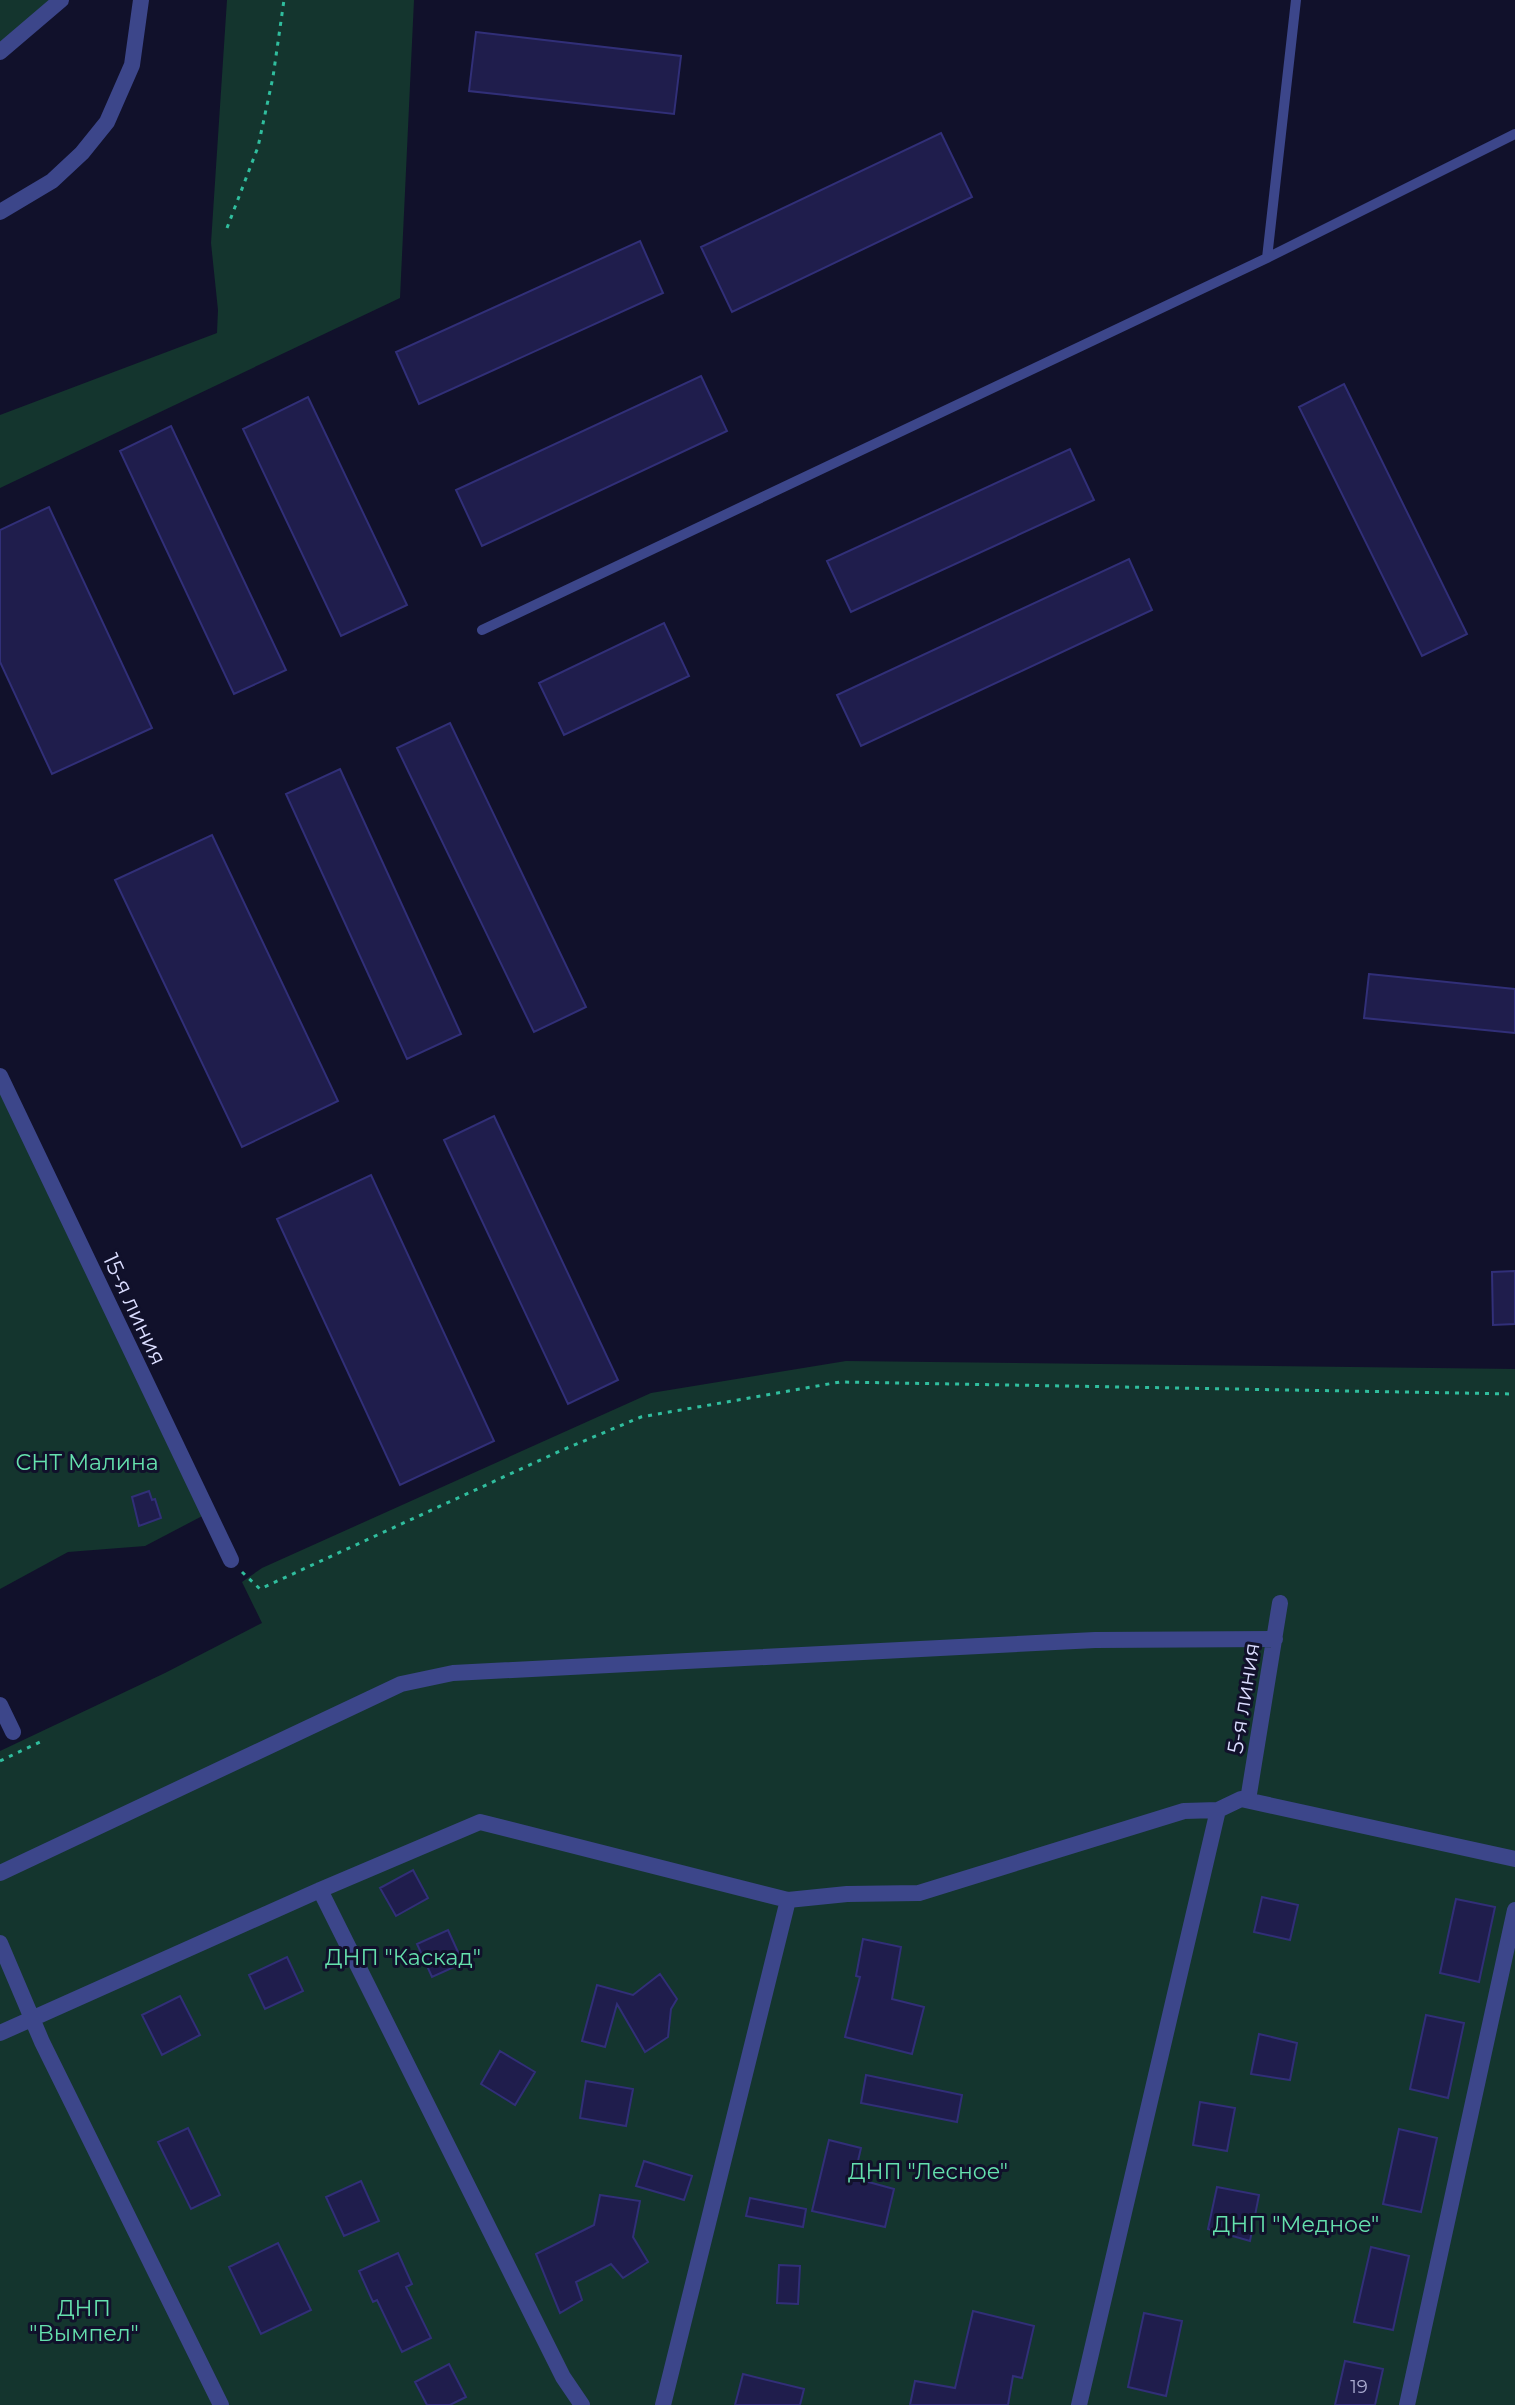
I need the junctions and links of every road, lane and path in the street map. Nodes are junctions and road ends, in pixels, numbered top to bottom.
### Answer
1 (61, 0) edge
2 (141, 0) edge
3 (284, 0) edge
4 (1296, 0) edge
5 (0, 52) edge
6 (1515, 134) edge
7 (0, 212) edge
8 (227, 228) dead end
9 (1267, 258) junction
10 (482, 630) dead end
11 (0, 1076) edge
12 (1515, 1394) edge
13 (231, 1560) joint
14 (1280, 1603) dead end
15 (1275, 1639) junction
16 (0, 1705) edge
17 (13, 1732) dead end
18 (42, 1741) dead end
19 (0, 1761) edge
20 (1248, 1800) junction
21 (1218, 1810) junction
22 (1515, 1859) edge
23 (0, 1873) edge
24 (320, 1890) junction
25 (788, 1900) junction
26 (1515, 1910) edge
27 (0, 1943) edge
28 (33, 2018) junction
29 (0, 2033) edge
30 (221, 2405) edge
31 (582, 2405) edge
32 (663, 2405) edge
33 (1079, 2405) edge
34 (1407, 2405) edge

1 - 5 street
2 - 7 street
3 - 8 path
4 - 9 lane
6 - 9 lane
9 - 10 lane
11 - 13 street, 15-я линия
12 - 13 path
14 - 15 street, 5-я линия
15 - 20 street, 5-я линия
15 - 23 street
16 - 17 street
18 - 19 path
20 - 21 street
20 - 22 street
21 - 25 street
21 - 33 street
24 - 25 street
24 - 28 street
24 - 31 street
25 - 32 street
26 - 34 street
27 - 28 street
28 - 29 street
28 - 30 street

